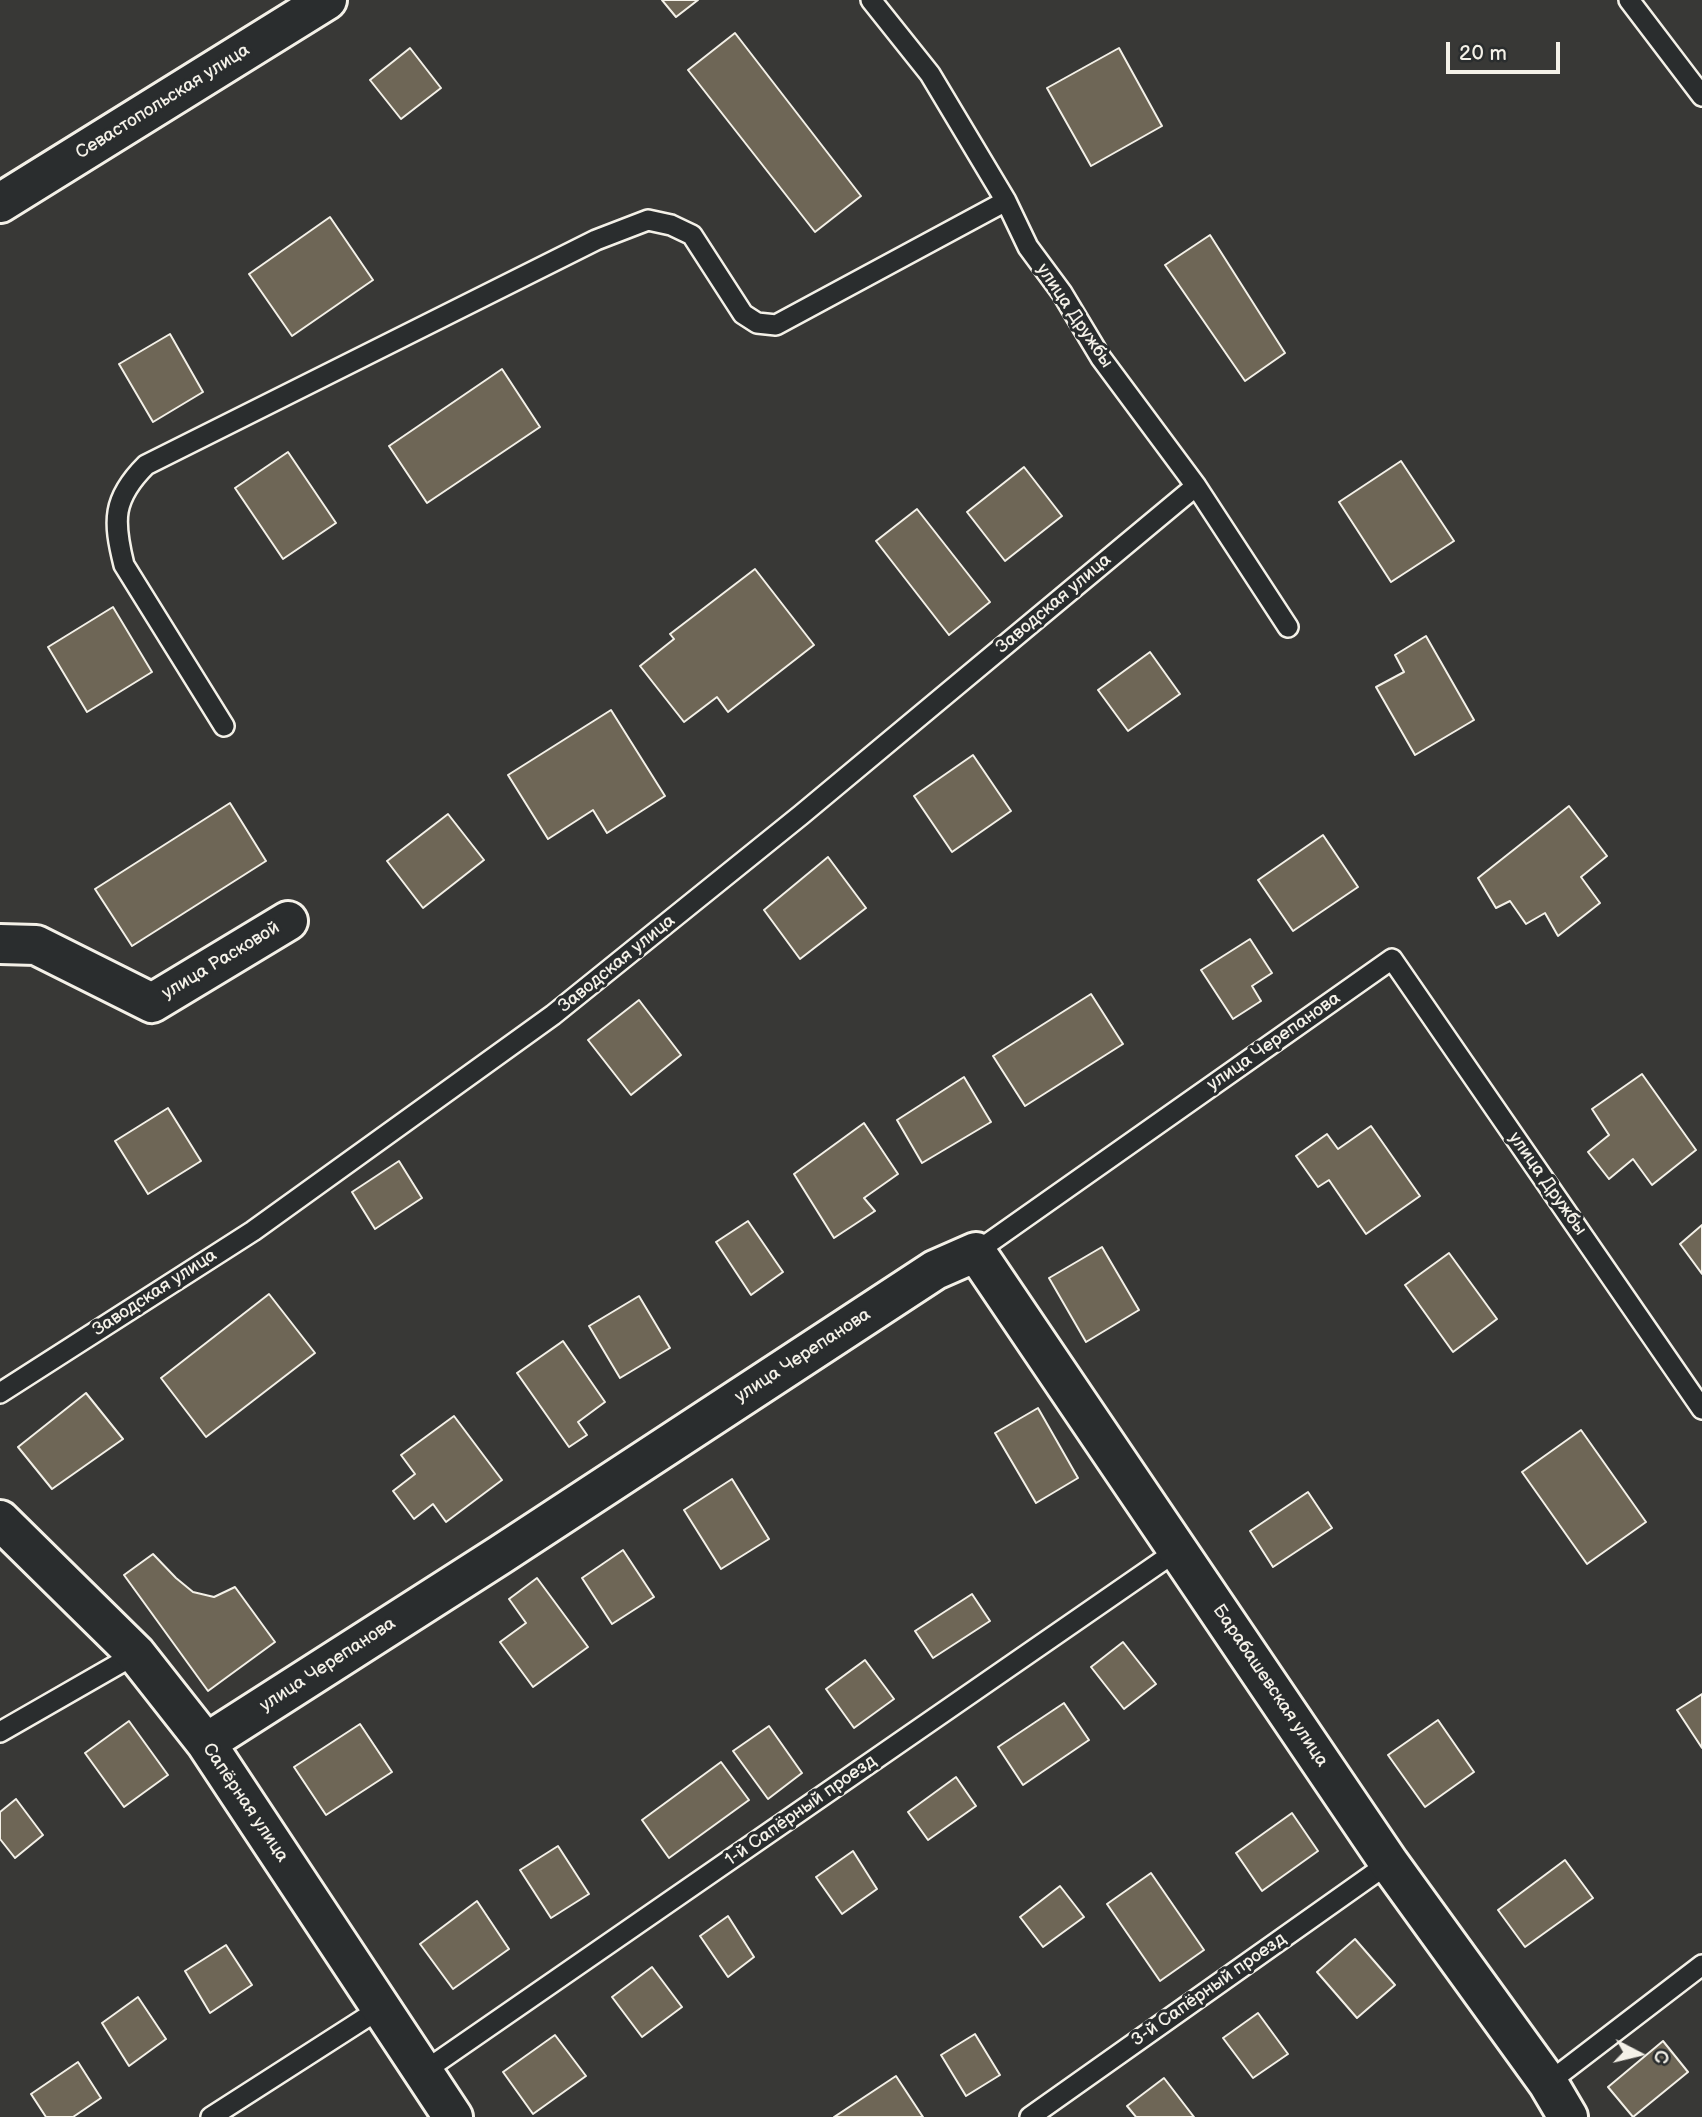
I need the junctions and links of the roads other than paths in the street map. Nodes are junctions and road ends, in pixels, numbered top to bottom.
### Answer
1 (327, 0) edge
2 (871, 0) edge
3 (1629, 0) edge
4 (1702, 96) edge
5 (1006, 201) junction
6 (0, 203) edge
7 (1196, 486) junction
8 (1288, 627) dead end
9 (224, 726) dead end
10 (288, 921) dead end
11 (0, 944) edge
12 (1392, 959) joint
13 (976, 1252) junction
14 (0, 1393) edge
15 (1702, 1409) edge
16 (0, 1520) edge
17 (1178, 1550) junction
18 (136, 1654) junction
19 (0, 1732) edge
20 (206, 1743) junction
21 (1389, 1863) junction
22 (1702, 1965) edge
23 (381, 2008) junction
24 (423, 2072) junction
25 (1548, 2083) junction
26 (211, 2117) edge
27 (453, 2117) edge
28 (1030, 2117) edge
29 (1569, 2117) edge

1 - 6 street, Севастопольская улица
2 - 5 lane, улица Дружбы
3 - 4 lane
5 - 7 lane, улица Дружбы
5 - 9 lane
7 - 8 lane, улица Дружбы
7 - 14 lane, Заводская улица
10 - 11 street, улица Расковой
12 - 13 lane, улица Черепанова
12 - 15 lane, улица Дружбы
13 - 17 street, Барабашевская улица
13 - 20 street, улица Черепанова
16 - 18 street, Сапёрная улица
17 - 21 street, Барабашевская улица
17 - 24 lane, 1-й Сапёрный проезд
18 - 19 lane
18 - 20 street, Сапёрная улица
20 - 23 street, Сапёрная улица
21 - 25 street, Барабашевская улица
21 - 28 lane, 3-й Сапёрный проезд
22 - 25 lane
23 - 24 street, Сапёрная улица
23 - 26 lane
24 - 27 street, Сапёрная улица
25 - 29 street, Барабашевская улица

